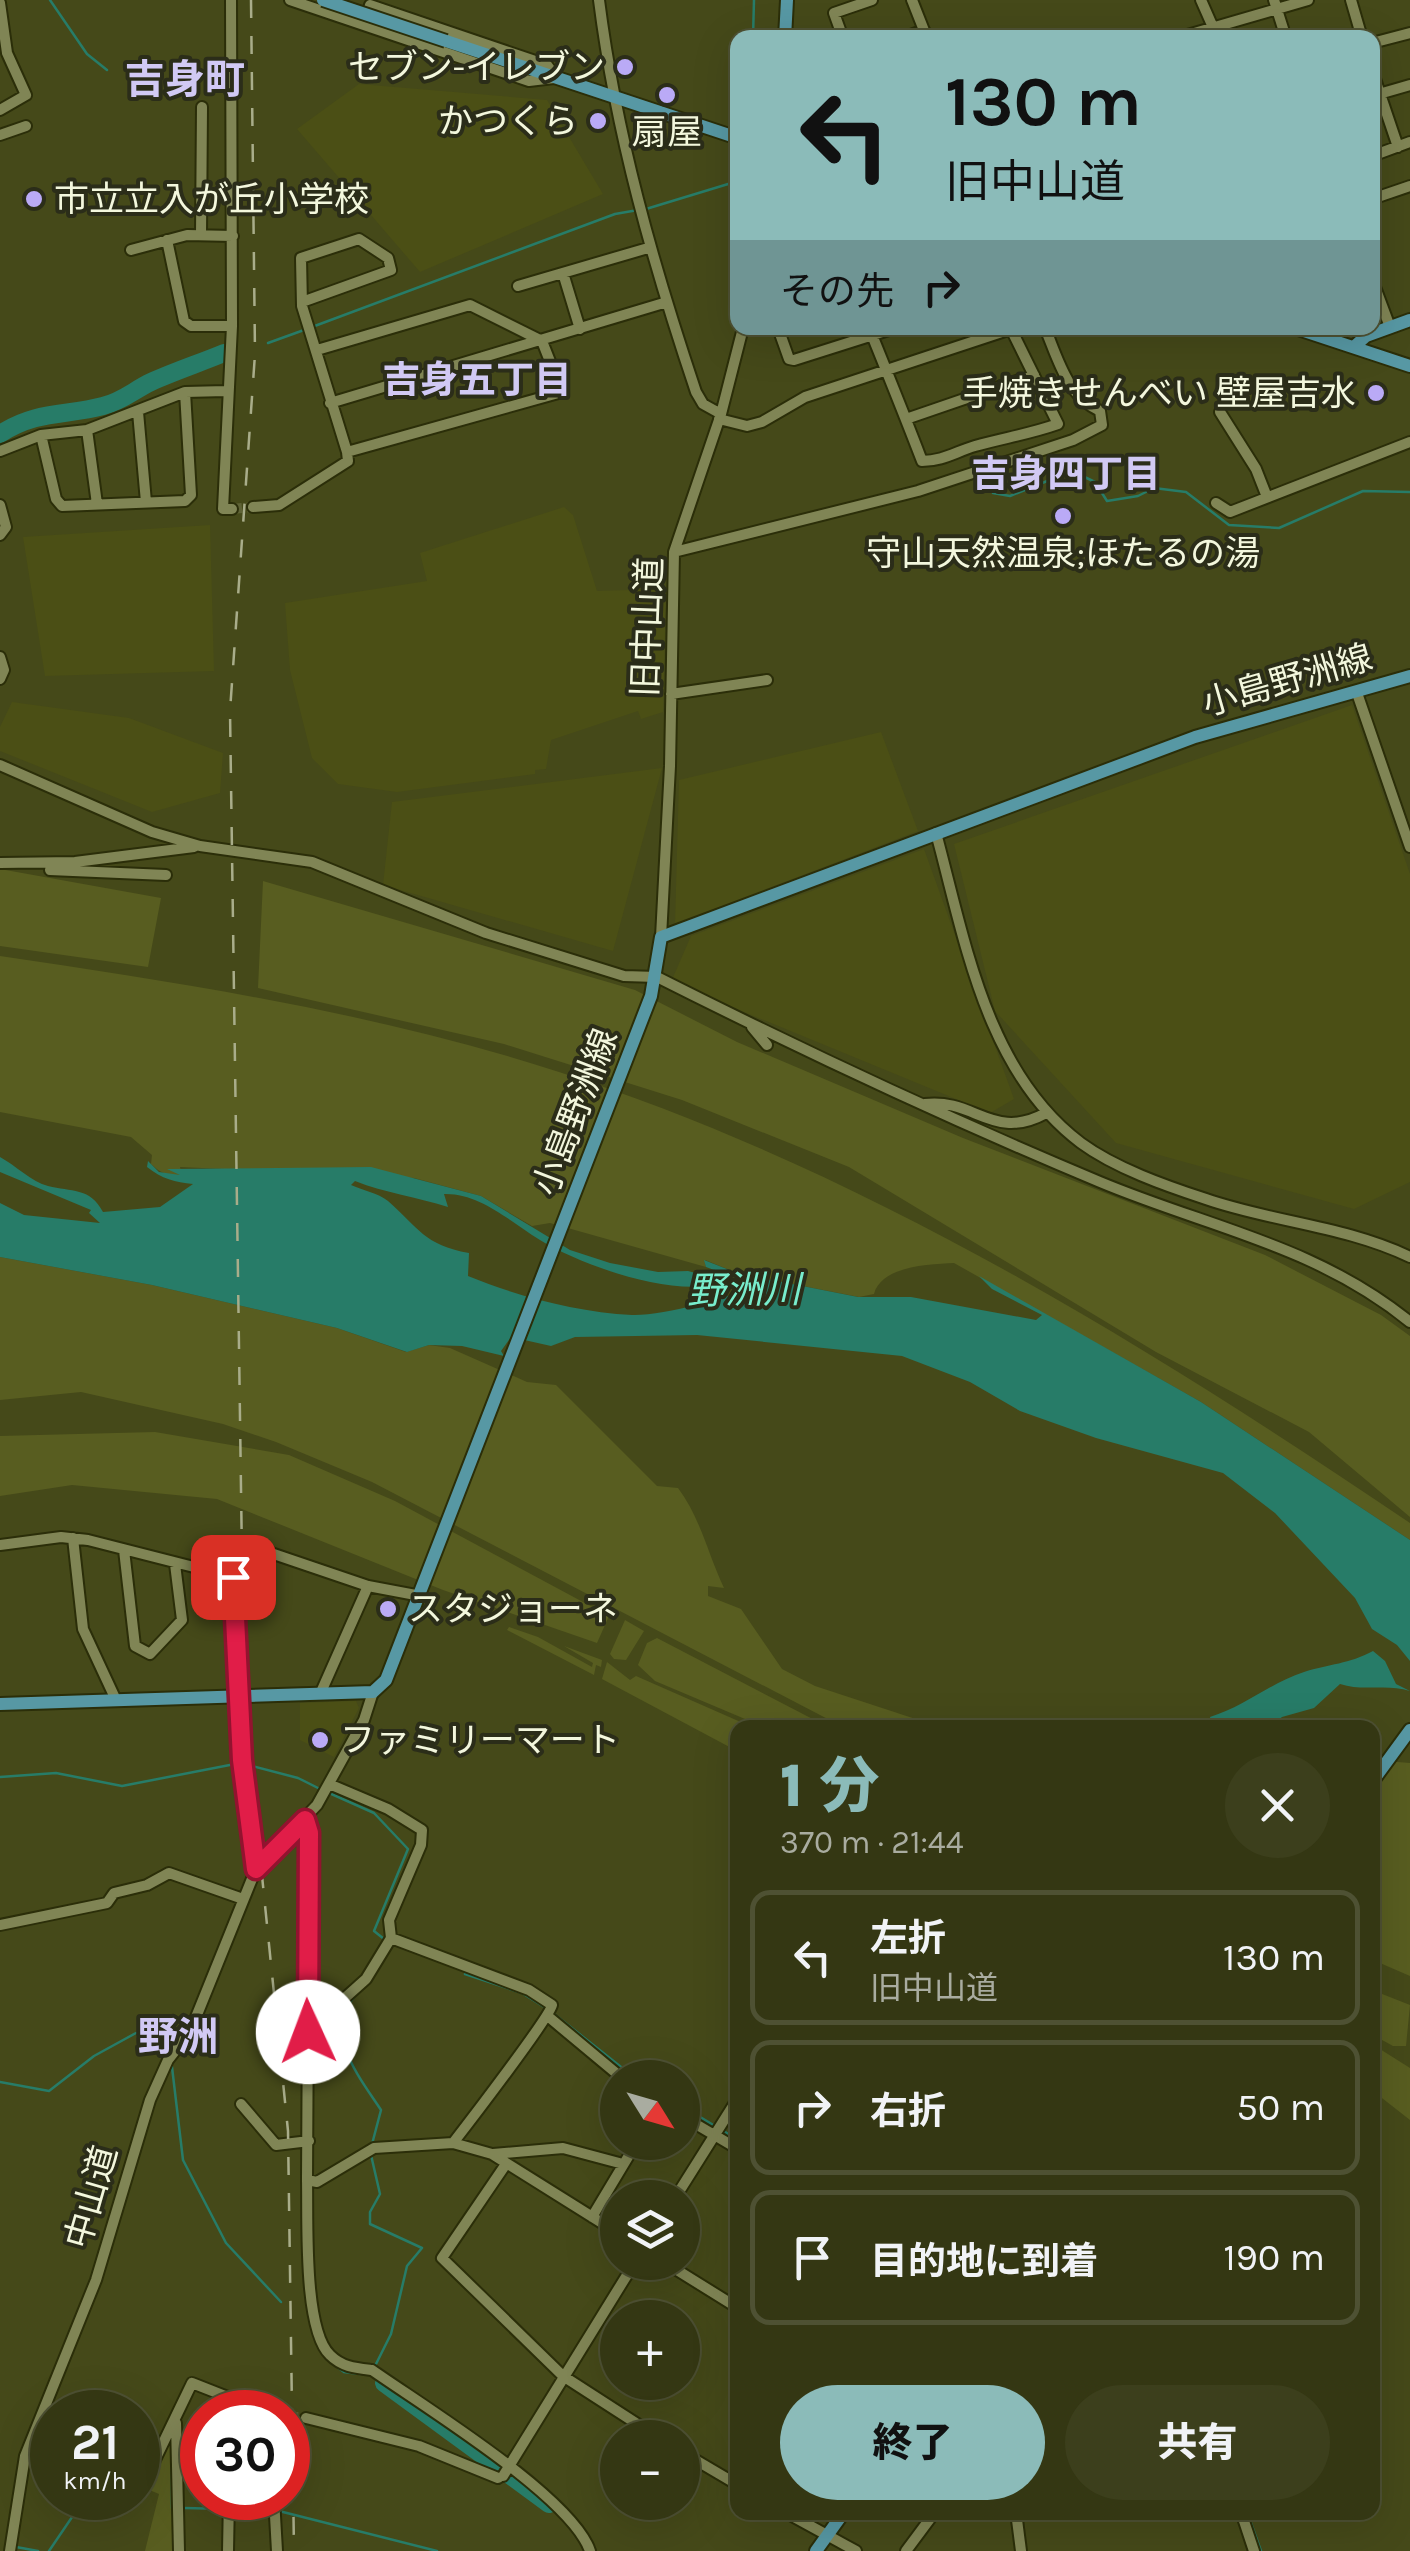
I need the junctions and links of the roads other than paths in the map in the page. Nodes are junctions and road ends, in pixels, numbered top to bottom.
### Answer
1 (232, 0) edge
2 (290, 0) edge
3 (323, 0) edge
4 (599, 0) edge
5 (786, 0) edge
6 (872, 0) edge
7 (912, 0) edge
8 (1201, 0) edge
9 (1308, 0) edge
10 (1351, 0) edge
11 (0, 3) edge
12 (1275, 3) edge
13 (364, 25) junction
14 (1212, 25) junction
15 (785, 30) edge
16 (841, 30) edge
17 (923, 30) edge
18 (1198, 30) edge
19 (1283, 30) edge
20 (1360, 30) edge
21 (1410, 33) edge
22 (1380, 42) edge
23 (557, 77) junction
24 (1410, 85) edge
25 (1380, 93) edge
26 (612, 94) junction
27 (1380, 104) edge
28 (202, 107) dead end
29 (0, 110) edge
30 (26, 126) dead end
31 (0, 135) edge
32 (730, 135) edge
33 (1410, 142) edge
34 (1398, 147) junction
35 (1380, 153) edge
36 (1410, 186) edge
37 (1380, 196) edge
38 (201, 236) junction
39 (232, 236) junction
40 (167, 240) junction
41 (648, 248) junction
42 (131, 250) dead end
43 (563, 273) junction
44 (518, 286) dead end
45 (1380, 300) edge
46 (302, 302) junction
47 (667, 302) junction
48 (1410, 320) edge
49 (232, 326) junction
50 (1390, 327) junction
51 (580, 330) junction
52 (1380, 332) edge
53 (741, 335) edge
54 (781, 335) edge
55 (872, 335) joint
56 (991, 335) edge
57 (1014, 335) edge
58 (1048, 335) edge
59 (1318, 335) edge
60 (1375, 335) edge
61 (542, 341) junction
62 (1355, 346) junction
63 (317, 350) junction
64 (1409, 368) edge
65 (886, 371) junction
66 (1034, 376) junction
67 (226, 390) junction
68 (185, 392) junction
69 (330, 403) junction
70 (138, 412) junction
71 (1220, 412) dead end
72 (720, 416) junction
73 (906, 419) junction
74 (87, 430) junction
75 (41, 435) junction
76 (1410, 442) edge
77 (0, 451) edge
78 (347, 452) junction
79 (1267, 497) junction
80 (146, 502) junction
81 (97, 504) junction
82 (1216, 504) dead end
83 (0, 506) edge
84 (253, 507) tunnel mouth
85 (232, 509) dead end
86 (0, 535) edge
87 (674, 552) junction
88 (0, 657) edge
89 (1410, 676) edge
90 (0, 679) edge
91 (767, 680) dead end
92 (1357, 693) junction
93 (672, 694) junction
94 (0, 765) edge
95 (936, 833) junction
96 (200, 846) junction
97 (1410, 847) edge
98 (0, 864) edge
99 (39, 871) dead end
100 (166, 874) dead end
101 (661, 937) junction
102 (657, 977) junction
103 (748, 1022) junction
104 (767, 1046) dead end
105 (920, 1105) junction
106 (1046, 1113) junction
107 (1410, 1258) edge
108 (1410, 1322) edge
109 (73, 1538) junction
110 (0, 1545) edge
111 (124, 1550) junction
112 (259, 1550) dead end
113 (175, 1564) junction
114 (368, 1586) junction
115 (423, 1591) junction
116 (322, 1692) junction
117 (373, 1692) junction
118 (240, 1694) junction
119 (116, 1700) junction
120 (0, 1704) edge
121 (1410, 1730) edge
122 (1380, 1771) edge
123 (326, 1789) junction
124 (305, 1820) junction
125 (256, 1869) junction
126 (243, 1899) junction
127 (0, 1924) edge
128 (389, 1941) junction
129 (550, 2018) junction
130 (308, 2032) junction
131 (600, 2060) edge
132 (241, 2104) dead end
133 (730, 2111) edge
134 (700, 2124) edge
135 (717, 2131) junction
136 (309, 2141) junction
137 (730, 2142) edge
138 (453, 2143) junction
139 (492, 2154) junction
140 (625, 2160) edge
141 (506, 2164) junction
142 (622, 2164) junction
143 (307, 2180) junction
144 (686, 2180) edge
145 (592, 2217) junction
146 (600, 2222) edge
147 (624, 2280) edge
148 (693, 2280) edge
149 (730, 2303) edge
150 (563, 2376) junction
151 (180, 2408) edge
152 (176, 2416) junction
153 (310, 2419) tunnel mouth
154 (632, 2420) edge
155 (160, 2449) edge
156 (700, 2463) edge
157 (503, 2474) junction
158 (730, 2480) edge
159 (229, 2520) edge
160 (275, 2520) edge
161 (798, 2520) edge
162 (838, 2520) edge
163 (930, 2520) edge
164 (1017, 2520) edge
165 (1244, 2520) edge
166 (826, 2537) junction
167 (10, 2551) edge
168 (178, 2551) edge
169 (228, 2551) edge
170 (277, 2551) edge
171 (590, 2551) edge
172 (816, 2551) edge
173 (856, 2551) edge
174 (906, 2551) edge
175 (1022, 2551) edge
176 (1254, 2551) edge

1 - 39 street
2 - 13 street
3 - 23 main road, bridge
4 - 26 street
5 - 15 main road
6 - 16 street
7 - 17 street
8 - 14 street
9 - 12 street
10 - 20 street
11 - 29 street
12 - 14 street
12 - 19 street
13 - 23 street
13 - 23 street
14 - 18 street
21 - 22 street
23 - 26 main road
24 - 25 street
26 - 32 main road
26 - 41 street
27 - 34 street
28 - 38 street
30 - 31 street
33 - 34 street
34 - 35 street
36 - 37 street
38 - 39 street
38 - 40 street
39 - 49 street
40 - 42 street
40 - 49 street
41 - 43 street
41 - 47 street
43 - 44 street
43 - 51 street
45 - 50 street
46 - 46 street
46 - 63 street
47 - 51 street
47 - 72 street
48 - 50 main road
49 - 67 street
50 - 52 main road
51 - 61 street
53 - 72 street, 旧中山道
54 - 55 street
55 - 65 street
56 - 65 street
57 - 66 street
58 - 87 street
59 - 62 main road
60 - 62 main road
61 - 63 street
61 - 69 street
61 - 78 street
62 - 64 main road
63 - 69 street
65 - 72 street
65 - 73 street
66 - 73 street
66 - 73 street
67 - 68 street
67 - 85 street
68 - 70 street
68 - 80 street
69 - 78 street
70 - 74 street
70 - 80 street
71 - 79 street
72 - 87 street, 旧中山道
74 - 75 street
74 - 81 street
75 - 77 street
75 - 81 street
76 - 79 street
78 - 84 street
79 - 82 street
80 - 81 street
83 - 86 street
87 - 93 street, 旧中山道
88 - 90 street
89 - 92 main road, 小島野洲線
91 - 93 street
92 - 95 main road, 小島野洲線
92 - 97 street
93 - 101 street, 旧中山道
94 - 96 street
95 - 101 main road, 小島野洲線
95 - 106 street
96 - 98 street
96 - 102 street
99 - 100 street
101 - 102 main road, 小島野洲線
102 - 103 street
102 - 115 main road, 小島野洲線
103 - 104 street
103 - 105 street
105 - 106 street
105 - 108 street
106 - 107 street
109 - 110 street
109 - 111 street
109 - 119 street
111 - 113 street
111 - 113 street
112 - 114 street
113 - 118 street
114 - 115 street
114 - 116 street
115 - 117 main road, 小島野洲線
116 - 117 main road
116 - 118 main road
117 - 123 street
118 - 119 main road
118 - 125 street
119 - 120 main road
121 - 122 main road
123 - 124 street
123 - 128 street
124 - 125 street
124 - 130 street
125 - 126 street, 中山道
126 - 127 street
126 - 167 street, 中山道
128 - 129 street
128 - 130 street
129 - 131 street
129 - 138 street
130 - 136 street
132 - 136 street
133 - 135 street
134 - 135 street
135 - 137 street
135 - 144 street
136 - 143 street
138 - 139 street
138 - 143 street
139 - 141 street
139 - 142 street
140 - 142 street
141 - 145 street
141 - 150 street
142 - 145 street
143 - 157 street
145 - 146 street
147 - 150 street
148 - 149 street
150 - 154 street
150 - 157 street
151 - 152 street
152 - 155 street
152 - 168 street
153 - 157 street
156 - 158 street
157 - 171 street
159 - 169 street
160 - 170 street
161 - 166 street
162 - 166 main road
163 - 174 street
164 - 175 street
165 - 176 street
166 - 172 main road
166 - 173 street

